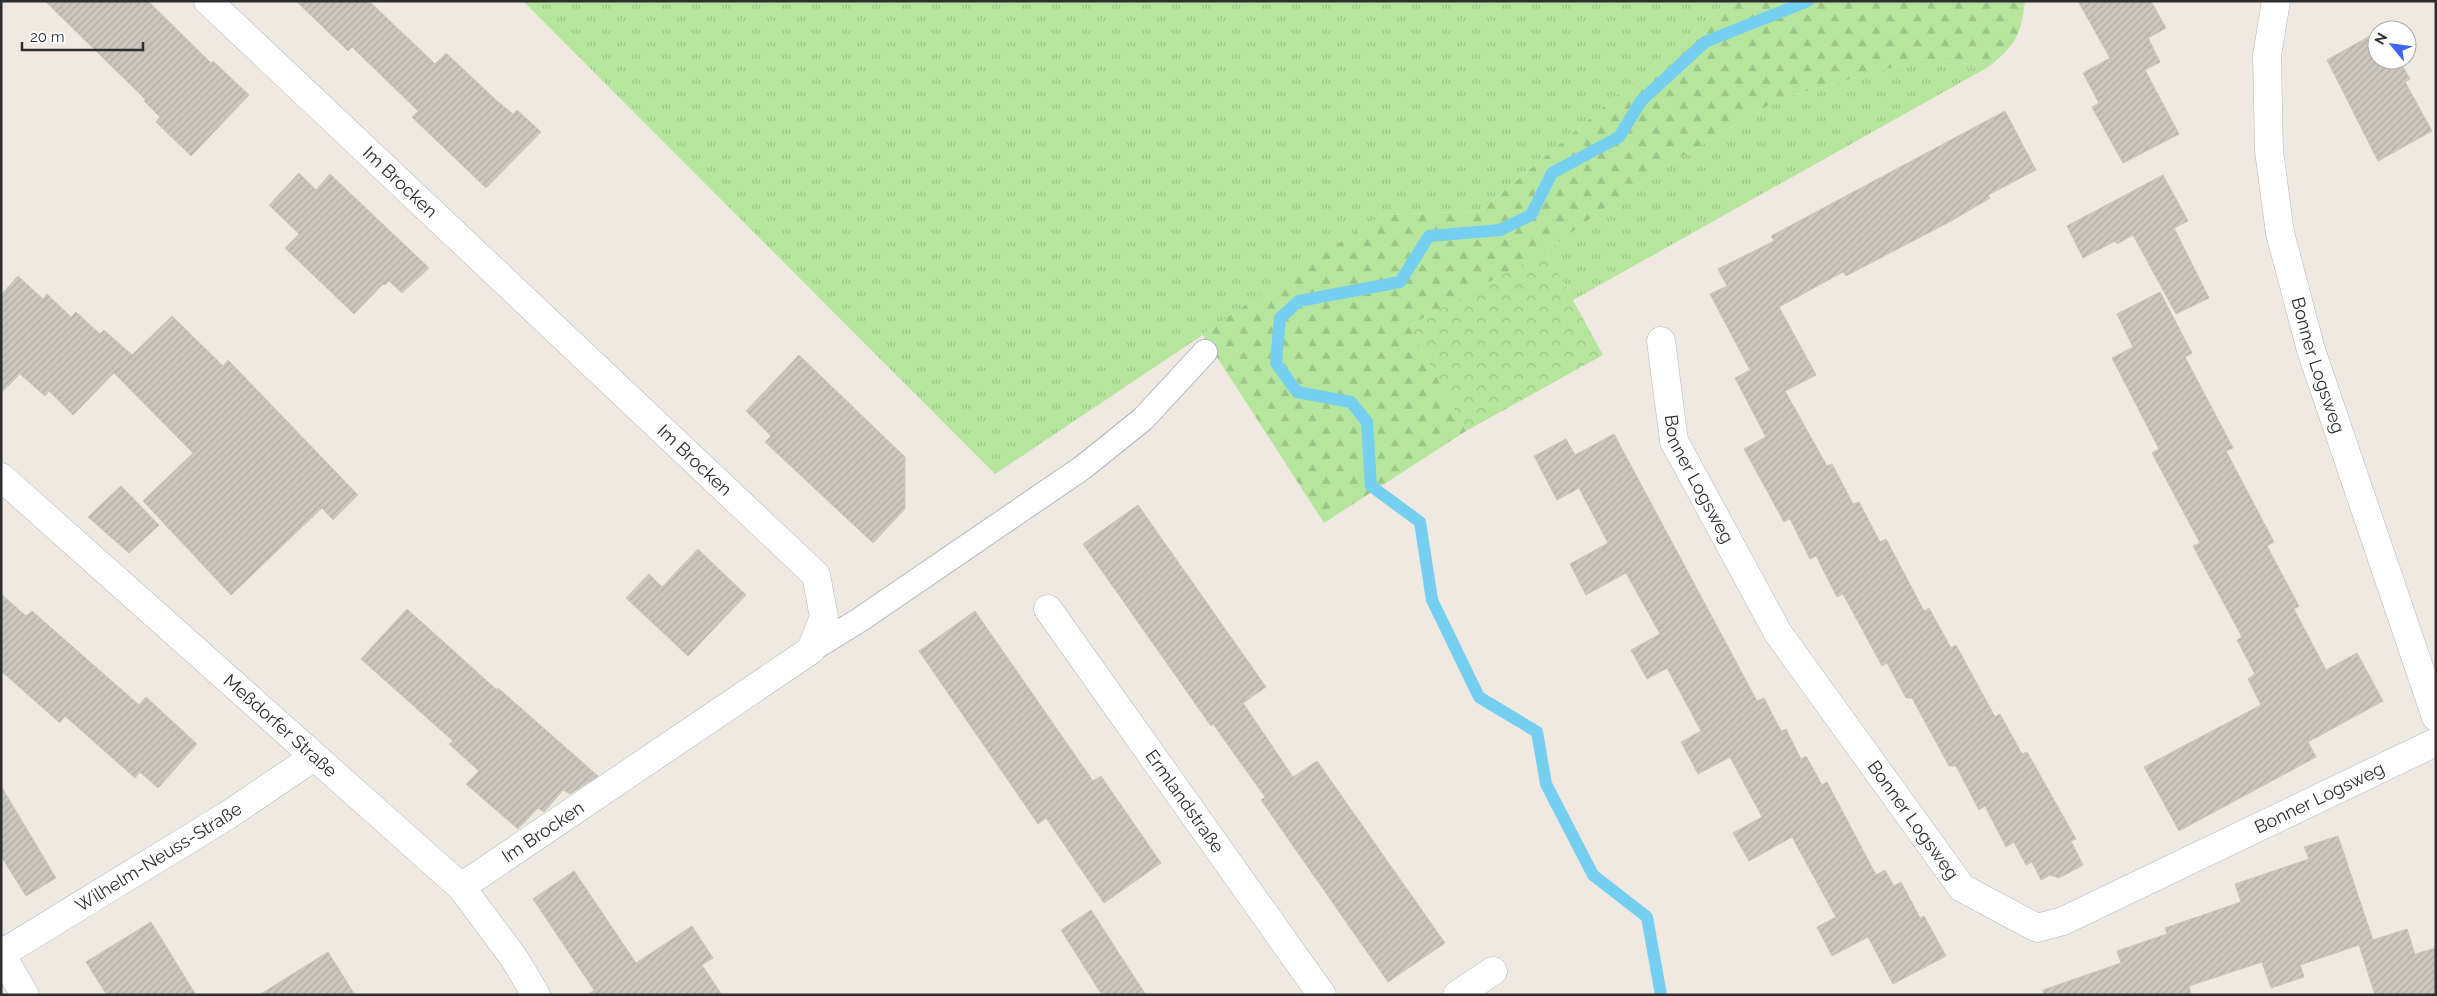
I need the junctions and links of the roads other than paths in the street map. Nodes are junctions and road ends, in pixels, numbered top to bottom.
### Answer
1 (208, 1) edge
2 (2276, 1) edge
3 (1662, 341) dead end
4 (1205, 352) dead end
5 (1, 477) edge
6 (1048, 609) dead end
7 (811, 650) junction
8 (2436, 718) edge
9 (2436, 742) edge
10 (314, 757) junction
11 (461, 887) junction
12 (1, 954) edge
13 (1493, 971) dead end
14 (24, 995) edge
15 (536, 995) edge
16 (1322, 995) edge
17 (1457, 995) edge

1 - 7 street, Im Brocken
2 - 8 street, Bonner Logsweg
3 - 9 street, Bonner Logsweg
4 - 7 lane
5 - 10 street, Meßdorfer Straße
6 - 16 street, Ermlandstraße
7 - 11 street, Im Brocken
10 - 11 street, Meßdorfer Straße
10 - 12 street, Wilhelm-Neuss-Straße
11 - 15 street, Meßdorfer Straße
12 - 14 street
13 - 17 street

